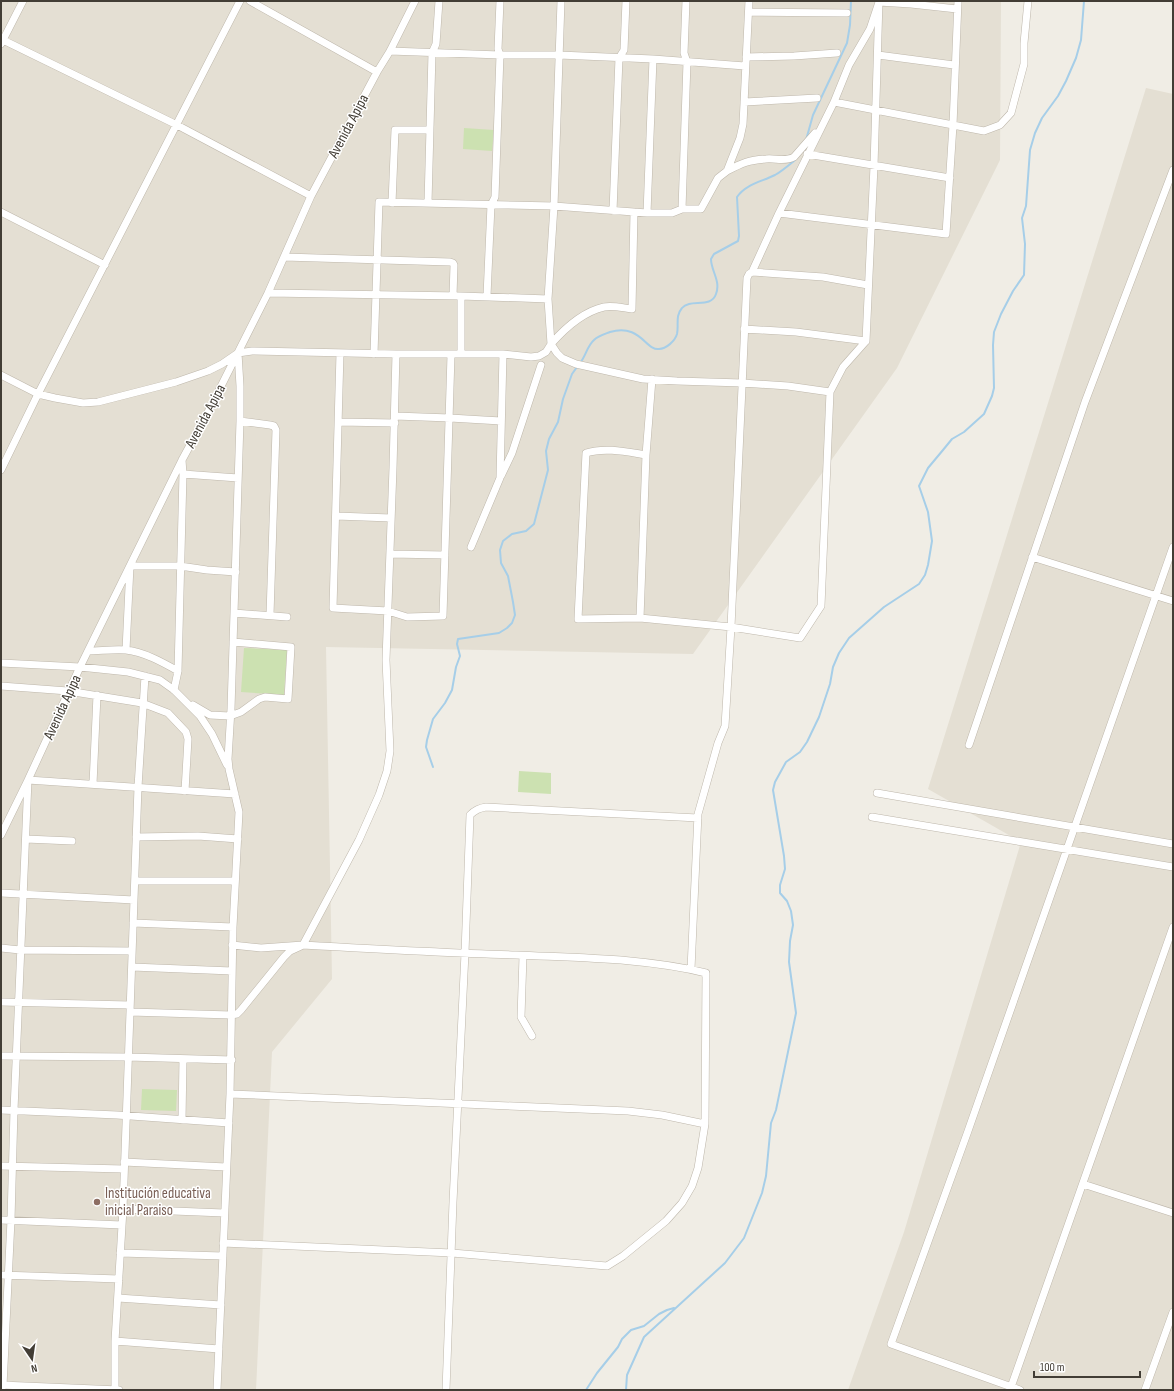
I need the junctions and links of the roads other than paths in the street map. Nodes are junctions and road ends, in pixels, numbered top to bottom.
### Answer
1 (23, 1) edge
2 (240, 1) edge
3 (250, 1) edge
4 (415, 1) edge
5 (439, 1) edge
6 (500, 1) edge
7 (561, 1) edge
8 (626, 1) edge
9 (686, 1) edge
10 (749, 1) edge
11 (879, 1) edge
12 (958, 1) edge
13 (1028, 1) edge
14 (957, 10) junction
15 (749, 12) junction
16 (847, 13) dead end
17 (2, 41) edge
18 (390, 51) junction
19 (432, 53) junction
20 (837, 53) dead end
21 (500, 55) junction
22 (559, 55) junction
23 (878, 55) junction
24 (746, 57) junction
25 (619, 58) junction
26 (653, 59) junction
27 (687, 62) junction
28 (954, 65) junction
29 (745, 66) junction
30 (377, 72) junction
31 (817, 98) dead end
32 (744, 102) junction
33 (834, 102) junction
34 (876, 111) junction
35 (177, 125) junction
36 (822, 125) junction
37 (953, 125) junction
38 (429, 130) junction
39 (807, 154) junction
40 (874, 166) junction
41 (1173, 170) edge
42 (727, 171) junction
43 (950, 178) junction
44 (312, 196) junction
45 (392, 203) junction
46 (428, 203) junction
47 (491, 205) junction
48 (554, 206) junction
49 (682, 209) junction
50 (613, 210) junction
51 (1, 212) edge
52 (634, 212) junction
53 (648, 213) junction
54 (779, 213) junction
55 (872, 225) junction
56 (284, 257) junction
57 (378, 260) junction
58 (105, 265) junction
59 (752, 272) junction
60 (868, 285) junction
61 (268, 293) junction
62 (377, 296) junction
63 (453, 296) junction
64 (461, 296) junction
65 (487, 296) junction
66 (548, 299) junction
67 (744, 329) junction
68 (866, 341) junction
69 (551, 344) junction
70 (238, 353) junction
71 (340, 353) junction
72 (374, 354) junction
73 (396, 354) junction
74 (460, 354) junction
75 (503, 354) junction
76 (451, 355) junction
77 (541, 365) dead end
78 (1, 375) edge
79 (652, 379) junction
80 (742, 383) junction
81 (830, 392) junction
82 (38, 394) junction
83 (450, 418) junction
84 (395, 420) junction
85 (240, 421) junction
86 (339, 422) junction
87 (500, 422) junction
88 (646, 455) junction
89 (182, 460) junction
90 (1, 470) edge
91 (183, 474) junction
92 (238, 478) junction
93 (500, 478) junction
94 (336, 516) junction
95 (392, 518) junction
96 (1173, 547) edge
97 (471, 548) dead end
98 (390, 554) junction
99 (445, 556) junction
100 (1032, 556) junction
101 (130, 566) junction
102 (180, 566) junction
103 (236, 572) junction
104 (1156, 595) junction
105 (1173, 601) edge
106 (388, 611) junction
107 (234, 613) junction
108 (270, 615) junction
109 (287, 617) dead end
110 (640, 618) junction
111 (731, 627) junction
112 (233, 642) junction
113 (126, 650) junction
114 (88, 651) junction
115 (1, 662) edge
116 (80, 667) junction
117 (178, 671) junction
118 (144, 676) junction
119 (1, 686) edge
120 (174, 690) junction
121 (68, 691) junction
122 (97, 696) junction
123 (187, 702) junction
124 (142, 703) junction
125 (230, 716) junction
126 (969, 746) dead end
127 (229, 769) junction
128 (28, 780) junction
129 (93, 784) junction
130 (138, 787) junction
131 (185, 791) junction
132 (877, 793) dead end
133 (235, 794) junction
134 (872, 817) dead end
135 (698, 818) junction
136 (1074, 827) junction
137 (1, 835) edge
138 (136, 837) junction
139 (26, 839) junction
140 (238, 839) junction
141 (72, 841) dead end
142 (1173, 844) edge
143 (1066, 849) junction
144 (1173, 867) edge
145 (135, 881) junction
146 (235, 882) junction
147 (1, 893) edge
148 (23, 894) junction
149 (134, 900) junction
150 (134, 923) junction
151 (233, 927) junction
152 (1173, 927) edge
153 (232, 945) junction
154 (303, 945) junction
155 (1, 948) edge
156 (20, 950) junction
157 (132, 951) junction
158 (465, 954) junction
159 (523, 956) junction
160 (132, 967) junction
161 (691, 969) junction
162 (232, 971) junction
163 (1, 1002) edge
164 (19, 1003) junction
165 (130, 1008) junction
166 (231, 1015) junction
167 (532, 1036) dead end
168 (1, 1056) edge
169 (17, 1056) junction
170 (128, 1057) junction
171 (183, 1059) junction
172 (232, 1060) junction
173 (230, 1094) junction
174 (458, 1104) junction
175 (1, 1110) edge
176 (14, 1110) junction
177 (126, 1116) junction
178 (182, 1120) junction
179 (229, 1123) junction
180 (704, 1124) junction
181 (124, 1165) junction
182 (1, 1166) edge
183 (12, 1166) junction
184 (226, 1167) junction
185 (1083, 1184) junction
186 (122, 1209) junction
187 (224, 1213) junction
188 (1173, 1214) edge
189 (1, 1220) edge
190 (11, 1220) junction
191 (122, 1225) junction
192 (223, 1243) junction
193 (120, 1253) junction
194 (452, 1253) junction
195 (223, 1256) junction
196 (4, 1275) edge
197 (119, 1279) junction
198 (118, 1298) junction
199 (221, 1304) junction
200 (1173, 1312) edge
201 (115, 1341) junction
202 (220, 1349) junction
203 (2, 1386) edge
204 (1011, 1388) edge
205 (115, 1390) edge
206 (119, 1390) edge
207 (217, 1390) edge
208 (446, 1390) edge
209 (1020, 1390) edge
210 (1145, 1390) edge

1 - 17 street
2 - 35 street
3 - 30 street
4 - 18 street, Avenida Apipa
5 - 19 street
6 - 21 street
7 - 22 street
8 - 25 street
9 - 27 street
10 - 15 street
11 - 14 street
11 - 23 street
11 - 33 street
12 - 14 street
13 - 37 street
14 - 28 street
15 - 16 street
15 - 24 street
17 - 35 street
18 - 19 street
18 - 30 street, Avenida Apipa
19 - 21 street
19 - 38 street
20 - 24 street
21 - 22 street
21 - 47 street
22 - 25 street
22 - 48 street
23 - 28 street
23 - 34 street
24 - 29 street
25 - 26 street
25 - 50 street
26 - 27 street
26 - 53 street
27 - 29 street
27 - 49 street
28 - 37 street
29 - 32 street
30 - 44 street, Avenida Apipa
31 - 32 street
32 - 42 street
33 - 34 street
33 - 36 street
34 - 37 street
34 - 40 street
35 - 44 street
35 - 58 street
36 - 39 street
36 - 42 street
37 - 43 street
38 - 45 street
38 - 46 street
39 - 40 street
39 - 54 street
40 - 43 street
40 - 55 street
41 - 100 street
42 - 49 street
43 - 55 street
44 - 56 street, Avenida Apipa
45 - 46 street
45 - 57 street
46 - 47 street
47 - 48 street
47 - 65 street
48 - 50 street
48 - 66 street
49 - 53 street
50 - 52 street
51 - 58 street
52 - 53 street
52 - 69 street
54 - 55 street
54 - 59 street
55 - 60 street
56 - 57 street
56 - 61 street, Avenida Apipa
57 - 62 street
57 - 63 street
58 - 82 street
59 - 60 street
59 - 67 street
60 - 68 street
61 - 62 street
61 - 70 street, Avenida Apipa
62 - 63 street
62 - 72 street
63 - 64 street
64 - 65 street
64 - 74 street
65 - 66 street
66 - 69 street
67 - 68 street
67 - 80 street
68 - 81 street
69 - 75 street
69 - 79 street
70 - 71 street
70 - 82 street
70 - 85 street
70 - 89 street, Avenida Apipa
71 - 72 street
71 - 86 street
72 - 73 street
73 - 76 street
73 - 84 street
74 - 75 street
74 - 76 street
75 - 87 street
76 - 83 street
77 - 93 street
78 - 82 street
79 - 80 street
79 - 88 street
80 - 81 street
80 - 111 street
81 - 111 street
82 - 90 street
83 - 84 street
83 - 87 street
83 - 99 street
84 - 86 street
84 - 95 street
85 - 92 street
85 - 108 street
86 - 94 street
87 - 93 street
88 - 110 street
88 - 110 street
89 - 91 street
89 - 101 street, Avenida Apipa
91 - 92 street
91 - 102 street
92 - 103 street
93 - 97 street
94 - 95 street
94 - 106 street
95 - 98 street
96 - 104 street
98 - 99 street
98 - 106 street
99 - 106 street
100 - 104 street
100 - 126 street
101 - 102 street
101 - 113 street
101 - 114 street, Avenida Apipa
102 - 103 street
102 - 117 street
103 - 107 street
104 - 105 street
104 - 136 street
106 - 154 street
107 - 108 street
107 - 112 street
108 - 109 street
110 - 111 street
111 - 135 street
112 - 125 street
112 - 125 street
113 - 114 street
113 - 117 street
114 - 116 street, Avenida Apipa
115 - 116 street
116 - 118 street
116 - 121 street, Avenida Apipa
117 - 120 street
118 - 120 street
118 - 124 street
119 - 121 street
120 - 123 street
121 - 122 street
121 - 128 street, Avenida Apipa
122 - 124 street
122 - 129 street
123 - 125 street
123 - 127 street
124 - 130 street
124 - 131 street
125 - 127 street
127 - 133 street
128 - 129 street
128 - 137 street, Avenida Apipa
128 - 139 street
129 - 130 street
130 - 131 street
130 - 138 street
131 - 133 street
132 - 136 street
133 - 140 street
134 - 143 street
135 - 158 street
135 - 161 street
136 - 142 street
136 - 143 street
138 - 140 street
138 - 145 street
139 - 141 street
139 - 148 street
140 - 146 street
143 - 144 street
143 - 204 street
145 - 146 street
145 - 149 street
146 - 151 street
147 - 148 street
148 - 149 street
148 - 156 street
149 - 150 street
150 - 151 street
150 - 157 street
151 - 153 street
152 - 185 street
153 - 154 street
153 - 162 street
154 - 158 street
154 - 166 street
155 - 156 street
156 - 157 street
156 - 164 street
157 - 160 street
158 - 159 street
158 - 174 street
159 - 161 street
159 - 167 street
160 - 162 street
160 - 165 street
161 - 180 street
162 - 166 street
163 - 164 street
164 - 165 street
164 - 169 street
165 - 166 street
165 - 170 street
166 - 172 street
168 - 169 street
169 - 170 street
169 - 176 street
170 - 171 street
170 - 177 street
171 - 172 street
171 - 178 street
172 - 173 street
173 - 174 street
173 - 179 street
174 - 180 street
174 - 194 street
175 - 176 street
176 - 177 street
176 - 183 street
177 - 178 street
177 - 181 street
178 - 179 street
179 - 184 street
180 - 194 street
181 - 183 street
181 - 184 street
181 - 186 street
182 - 183 street
183 - 190 street
184 - 187 street
185 - 188 street
185 - 204 street
186 - 187 street
186 - 191 street
187 - 192 street
189 - 190 street
190 - 191 street
190 - 196 street
191 - 193 street
192 - 194 street
192 - 195 street
193 - 195 street
193 - 197 street
194 - 208 street
195 - 199 street
196 - 197 street
196 - 203 street
197 - 198 street
198 - 199 street
198 - 201 street
199 - 202 street
200 - 210 street
201 - 202 street
201 - 205 street
202 - 207 street
203 - 205 street
204 - 209 street
205 - 206 street

